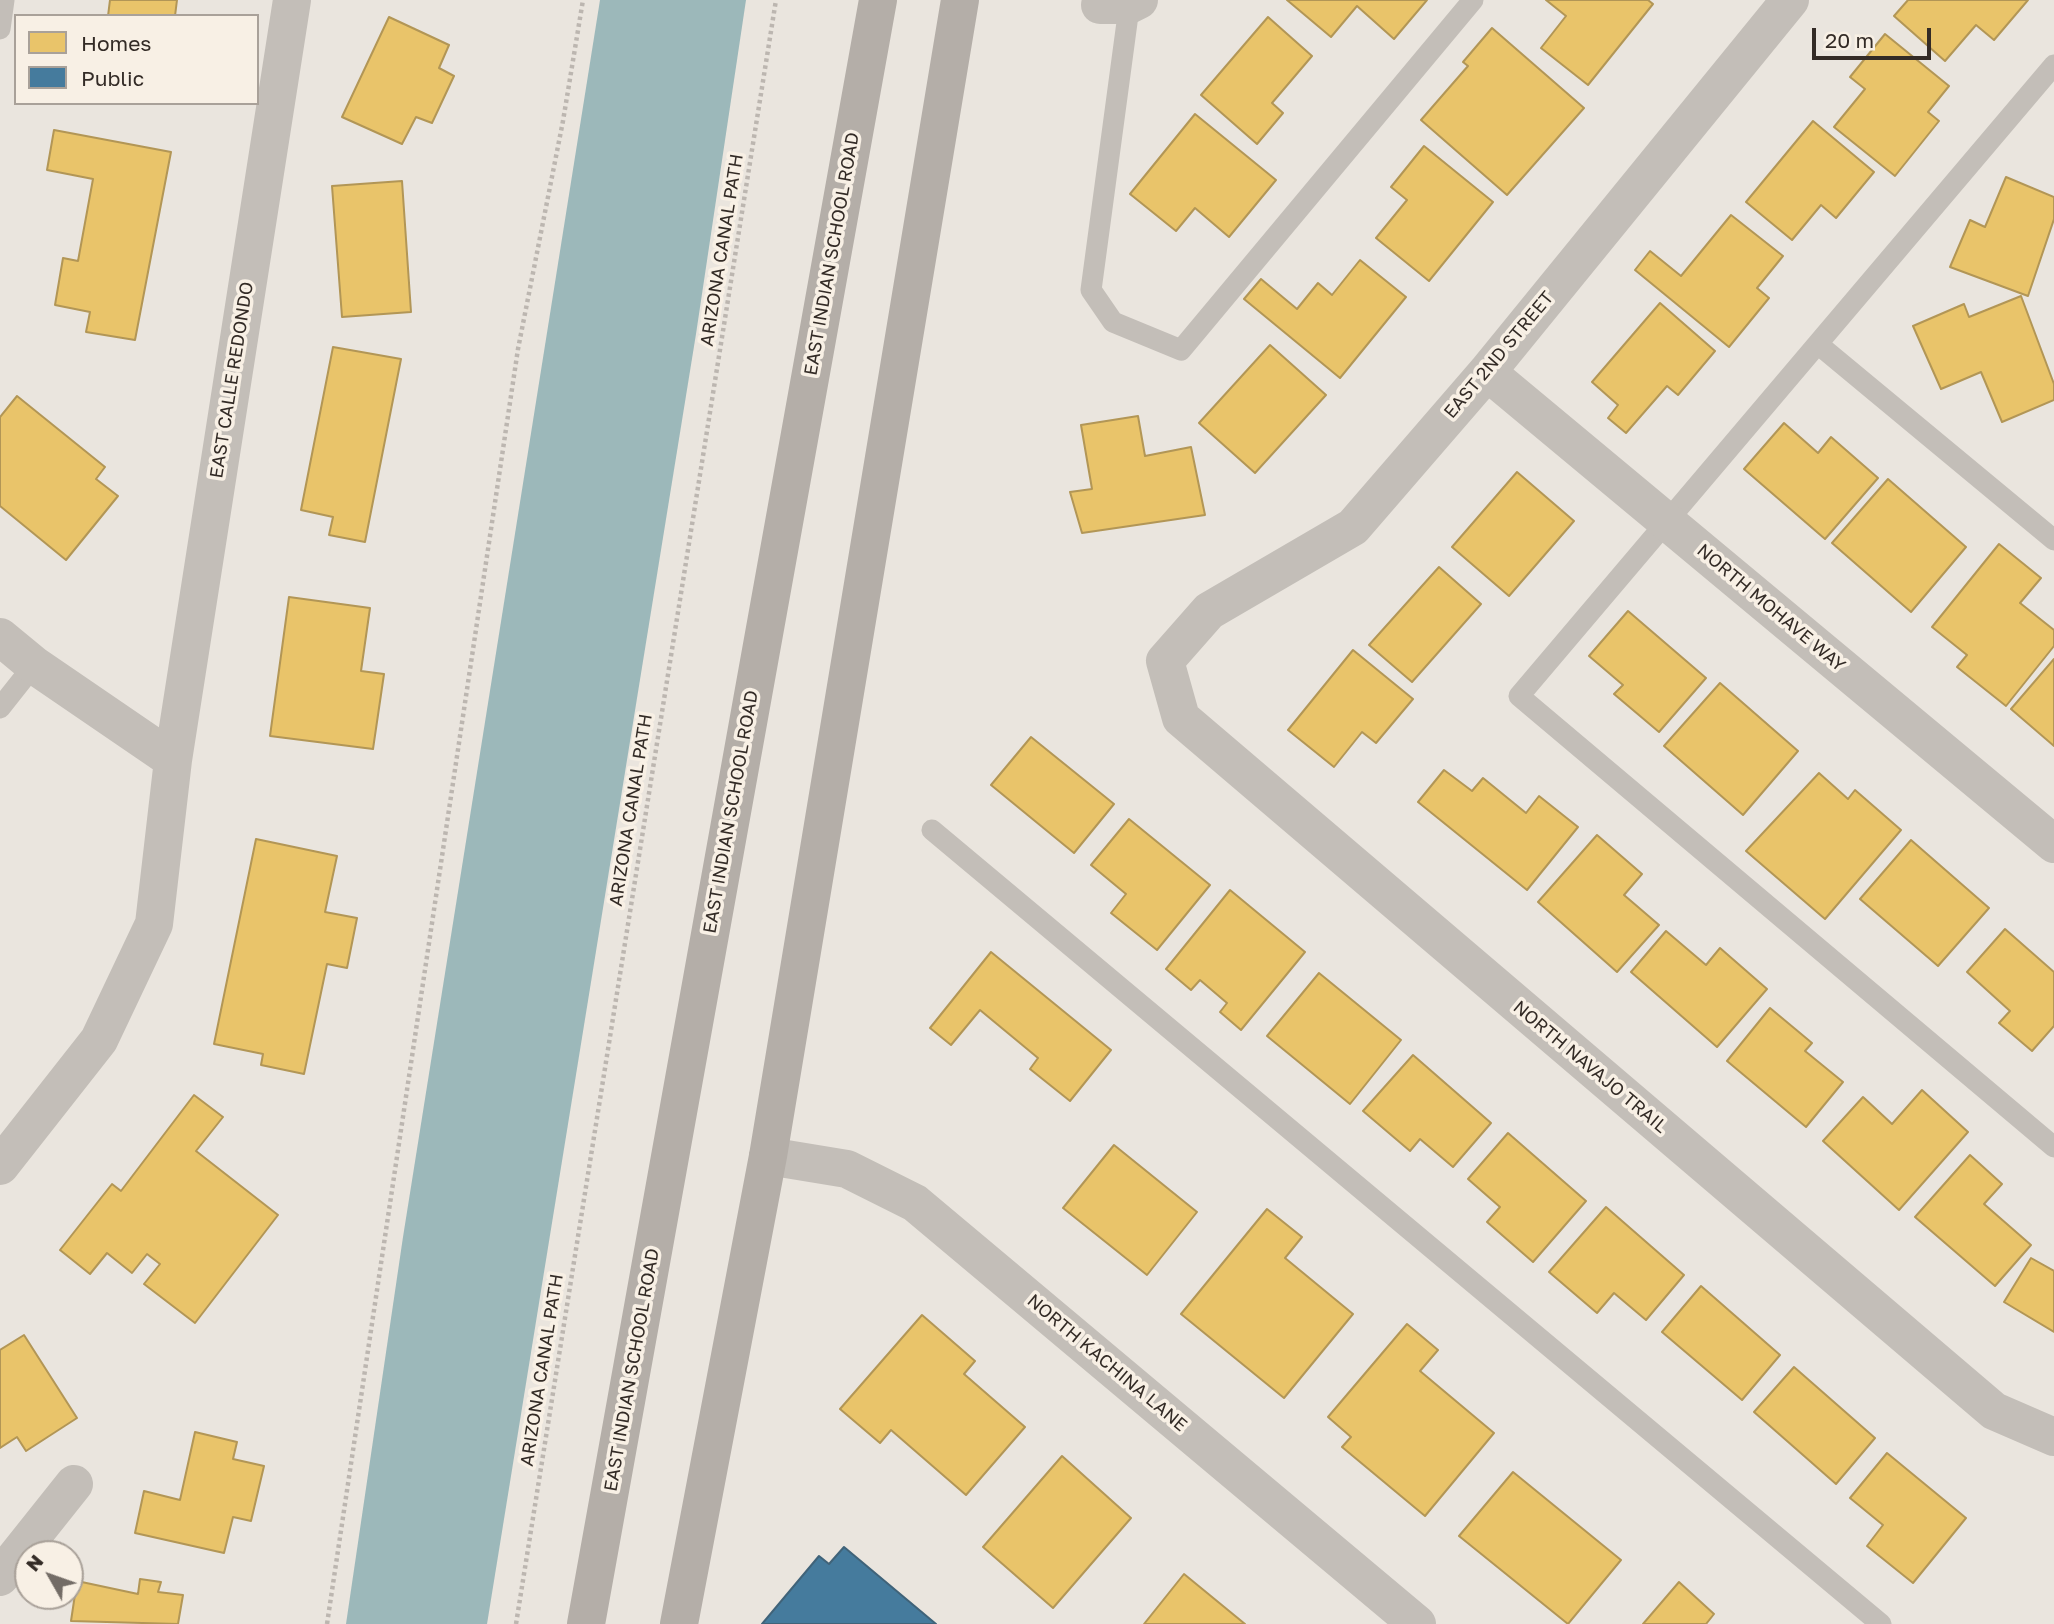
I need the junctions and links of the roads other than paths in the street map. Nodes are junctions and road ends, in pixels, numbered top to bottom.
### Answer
1 (5, 0) edge
2 (292, 0) edge
3 (878, 0) edge
4 (960, 0) edge
5 (1473, 0) edge
6 (1790, 0) edge
7 (1124, 2) edge
8 (0, 29) edge
9 (2054, 65) edge
10 (1819, 345) junction
11 (1487, 372) junction
12 (1669, 523) junction
13 (2054, 540) edge
14 (0, 636) edge
15 (1165, 661) joint
16 (34, 665) junction
17 (0, 708) edge
18 (173, 760) junction
19 (932, 830) dead end
20 (2054, 844) edge
21 (2054, 1147) edge
22 (768, 1156) junction
23 (0, 1166) edge
24 (2054, 1437) edge
25 (74, 1484) dead end
26 (0, 1577) edge
27 (586, 1624) edge
28 (679, 1624) edge
29 (1418, 1624) edge
30 (1881, 1624) edge

1 - 8 lane
2 - 18 street, EAST CALLE REDONDO
3 - 27 main road, EAST INDIAN SCHOOL ROAD
4 - 22 main road
5 - 7 lane
6 - 11 street, EAST 2ND STREET
9 - 10 lane
10 - 12 lane
10 - 13 lane
11 - 12 street, NORTH MOHAVE WAY
11 - 15 street, EAST 2ND STREET
12 - 20 street, NORTH MOHAVE WAY
12 - 21 lane
14 - 16 street
15 - 24 street, NORTH NAVAJO TRAIL
16 - 17 lane
16 - 18 street
18 - 23 street, EAST CALLE REDONDO
19 - 30 lane
22 - 28 main road
22 - 29 street, NORTH KACHINA LANE
25 - 26 street

